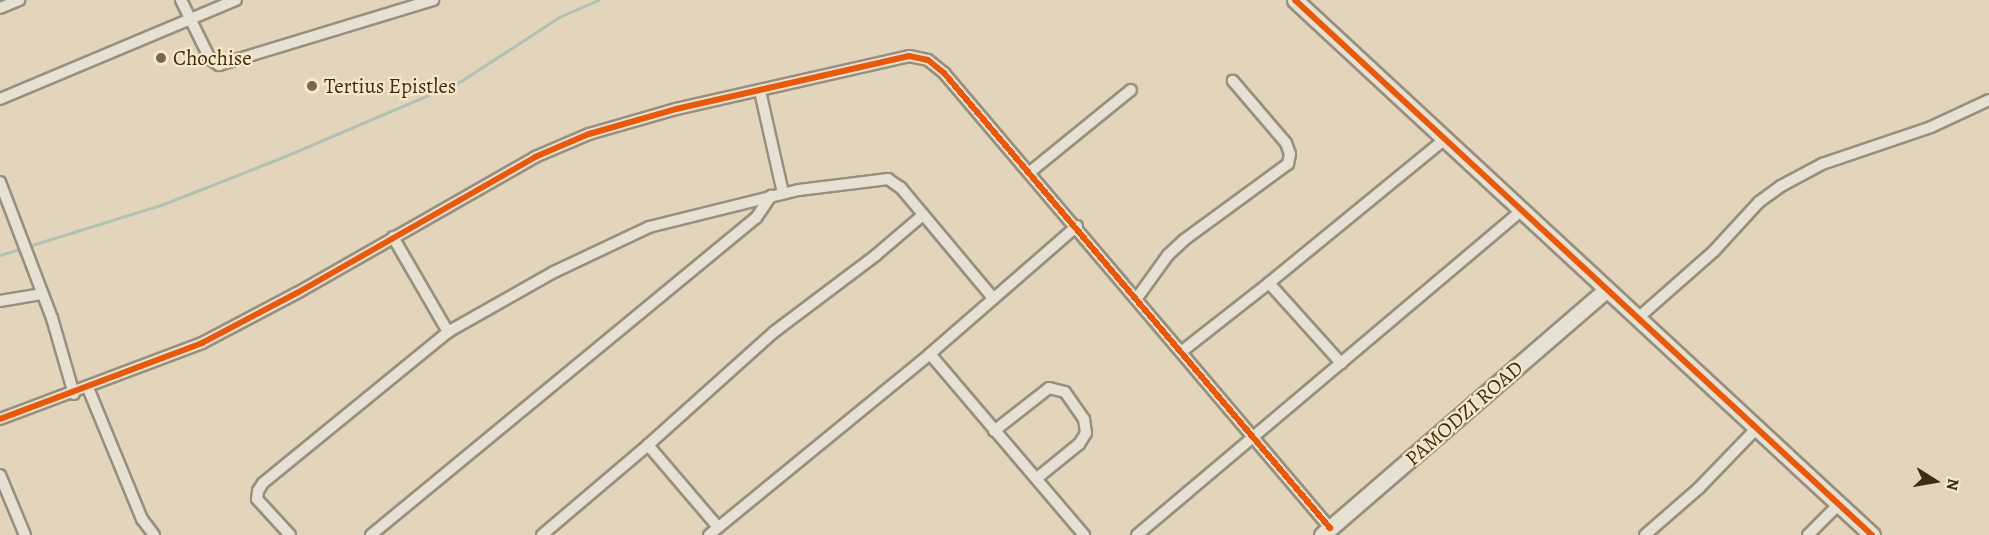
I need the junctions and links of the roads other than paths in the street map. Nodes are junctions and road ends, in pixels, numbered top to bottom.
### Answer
1 (19, 0) edge
2 (181, 0) edge
3 (236, 0) edge
4 (433, 0) edge
5 (1295, 0) edge
6 (0, 8) edge
7 (191, 20) junction
8 (1233, 81) dead end
9 (1131, 90) dead end
10 (760, 91) junction
11 (0, 99) edge
12 (1989, 100) edge
13 (1445, 139) junction
14 (1030, 172) junction
15 (0, 182) edge
16 (783, 193) junction
17 (771, 196) junction
18 (1521, 211) junction
19 (923, 215) junction
20 (1077, 226) junction
21 (393, 237) junction
22 (1269, 283) junction
23 (1606, 290) junction
24 (42, 294) junction
25 (993, 298) junction
26 (1137, 298) junction
27 (0, 301) edge
28 (1638, 318) junction
29 (448, 332) junction
30 (1181, 352) junction
31 (930, 354) junction
32 (1341, 363) junction
33 (88, 388) junction
34 (74, 394) junction
35 (0, 419) edge
36 (1756, 429) junction
37 (994, 431) junction
38 (1252, 437) junction
39 (648, 445) junction
40 (0, 475) edge
41 (1036, 479) junction
42 (1839, 504) junction
43 (718, 527) junction
44 (1326, 532) edge
45 (25, 535) edge
46 (154, 535) edge
47 (290, 535) edge
48 (371, 535) edge
49 (542, 535) edge
50 (709, 535) edge
51 (1083, 535) edge
52 (1137, 535) edge
53 (1645, 535) edge
54 (1808, 535) edge
55 (1872, 535) edge

1 - 6 street
2 - 7 street
3 - 7 street
4 - 7 street
5 - 13 street
7 - 11 street
8 - 26 street
9 - 14 street
10 - 14 street
10 - 16 street
10 - 21 street
12 - 28 street
13 - 18 street
13 - 22 street
14 - 20 street
15 - 24 street
16 - 17 street
16 - 19 street
17 - 29 street
17 - 48 street
18 - 23 street
18 - 32 street
19 - 25 street
19 - 39 street
20 - 25 street
20 - 26 street
21 - 29 street
21 - 33 street
22 - 30 street
22 - 32 street
23 - 28 street
23 - 44 street, PAMODZI ROAD
24 - 27 street
24 - 34 street
25 - 31 street
26 - 30 street
28 - 36 street
29 - 47 street
30 - 38 street
31 - 37 street
31 - 43 street
32 - 38 street
33 - 34 street
33 - 46 street
34 - 35 street
36 - 42 street
36 - 53 street
37 - 41 street
37 - 41 street
38 - 44 street
38 - 52 street
39 - 43 street
39 - 49 street
40 - 45 street
41 - 51 street
42 - 54 street
42 - 55 street
43 - 50 street

